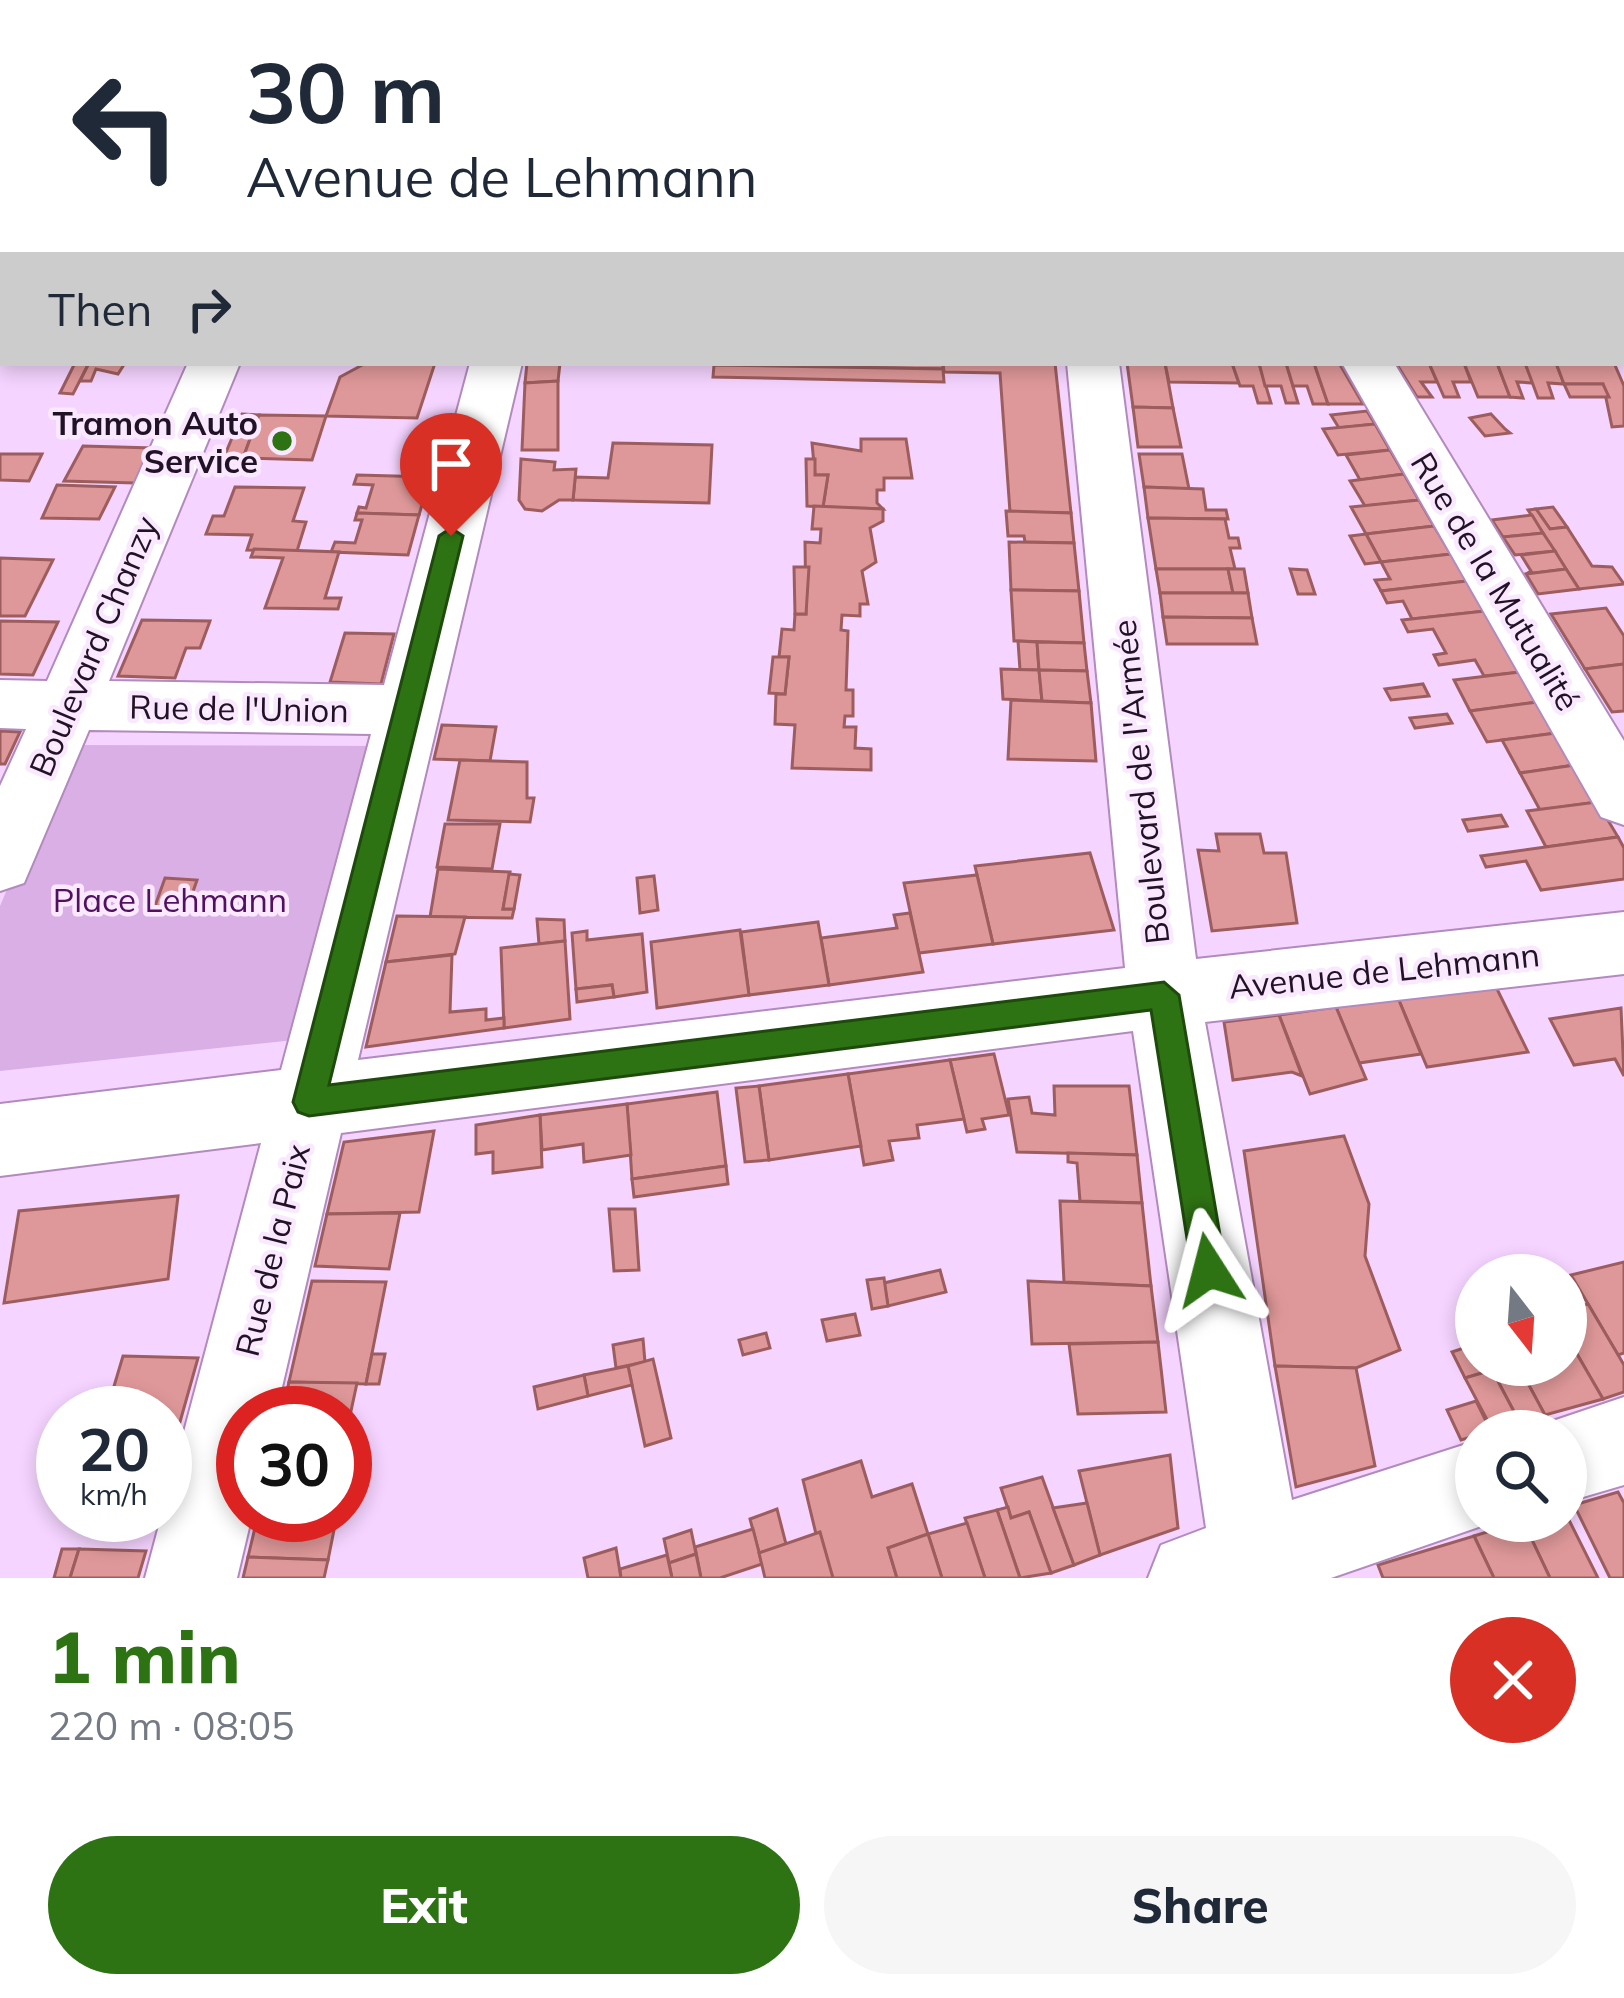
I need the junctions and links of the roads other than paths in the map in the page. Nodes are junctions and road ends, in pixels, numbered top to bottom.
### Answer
1 (213, 366) edge
2 (495, 366) edge
3 (1093, 366) edge
4 (1369, 366) edge
5 (0, 704) edge
6 (68, 706) junction
7 (406, 710) junction
8 (1624, 798) edge
9 (0, 863) edge
10 (1624, 944) edge
11 (1164, 995) junction
12 (309, 1102) junction
13 (0, 1140) edge
14 (1624, 1441) edge
15 (1587, 1452) edge
16 (1455, 1492) edge
17 (1225, 1566) edge
18 (190, 1578) edge

1 - 6 street, Boulevard Chanzy
2 - 7 street, Rue de la Paix
3 - 11 street, Boulevard de l'Armée
4 - 8 street, Rue de la Mutualité
5 - 6 street, Rue de l'Union
6 - 7 street, Rue de l'Union
6 - 9 street, Boulevard Chanzy
7 - 12 street, Rue de la Paix
10 - 11 street, Avenue de Lehmann
11 - 12 street, Avenue de Lehmann
11 - 17 street, Boulevard de l'Armée
12 - 13 street, Avenue de Lehmann
12 - 18 street, Rue de la Paix
14 - 15 street
16 - 17 street

